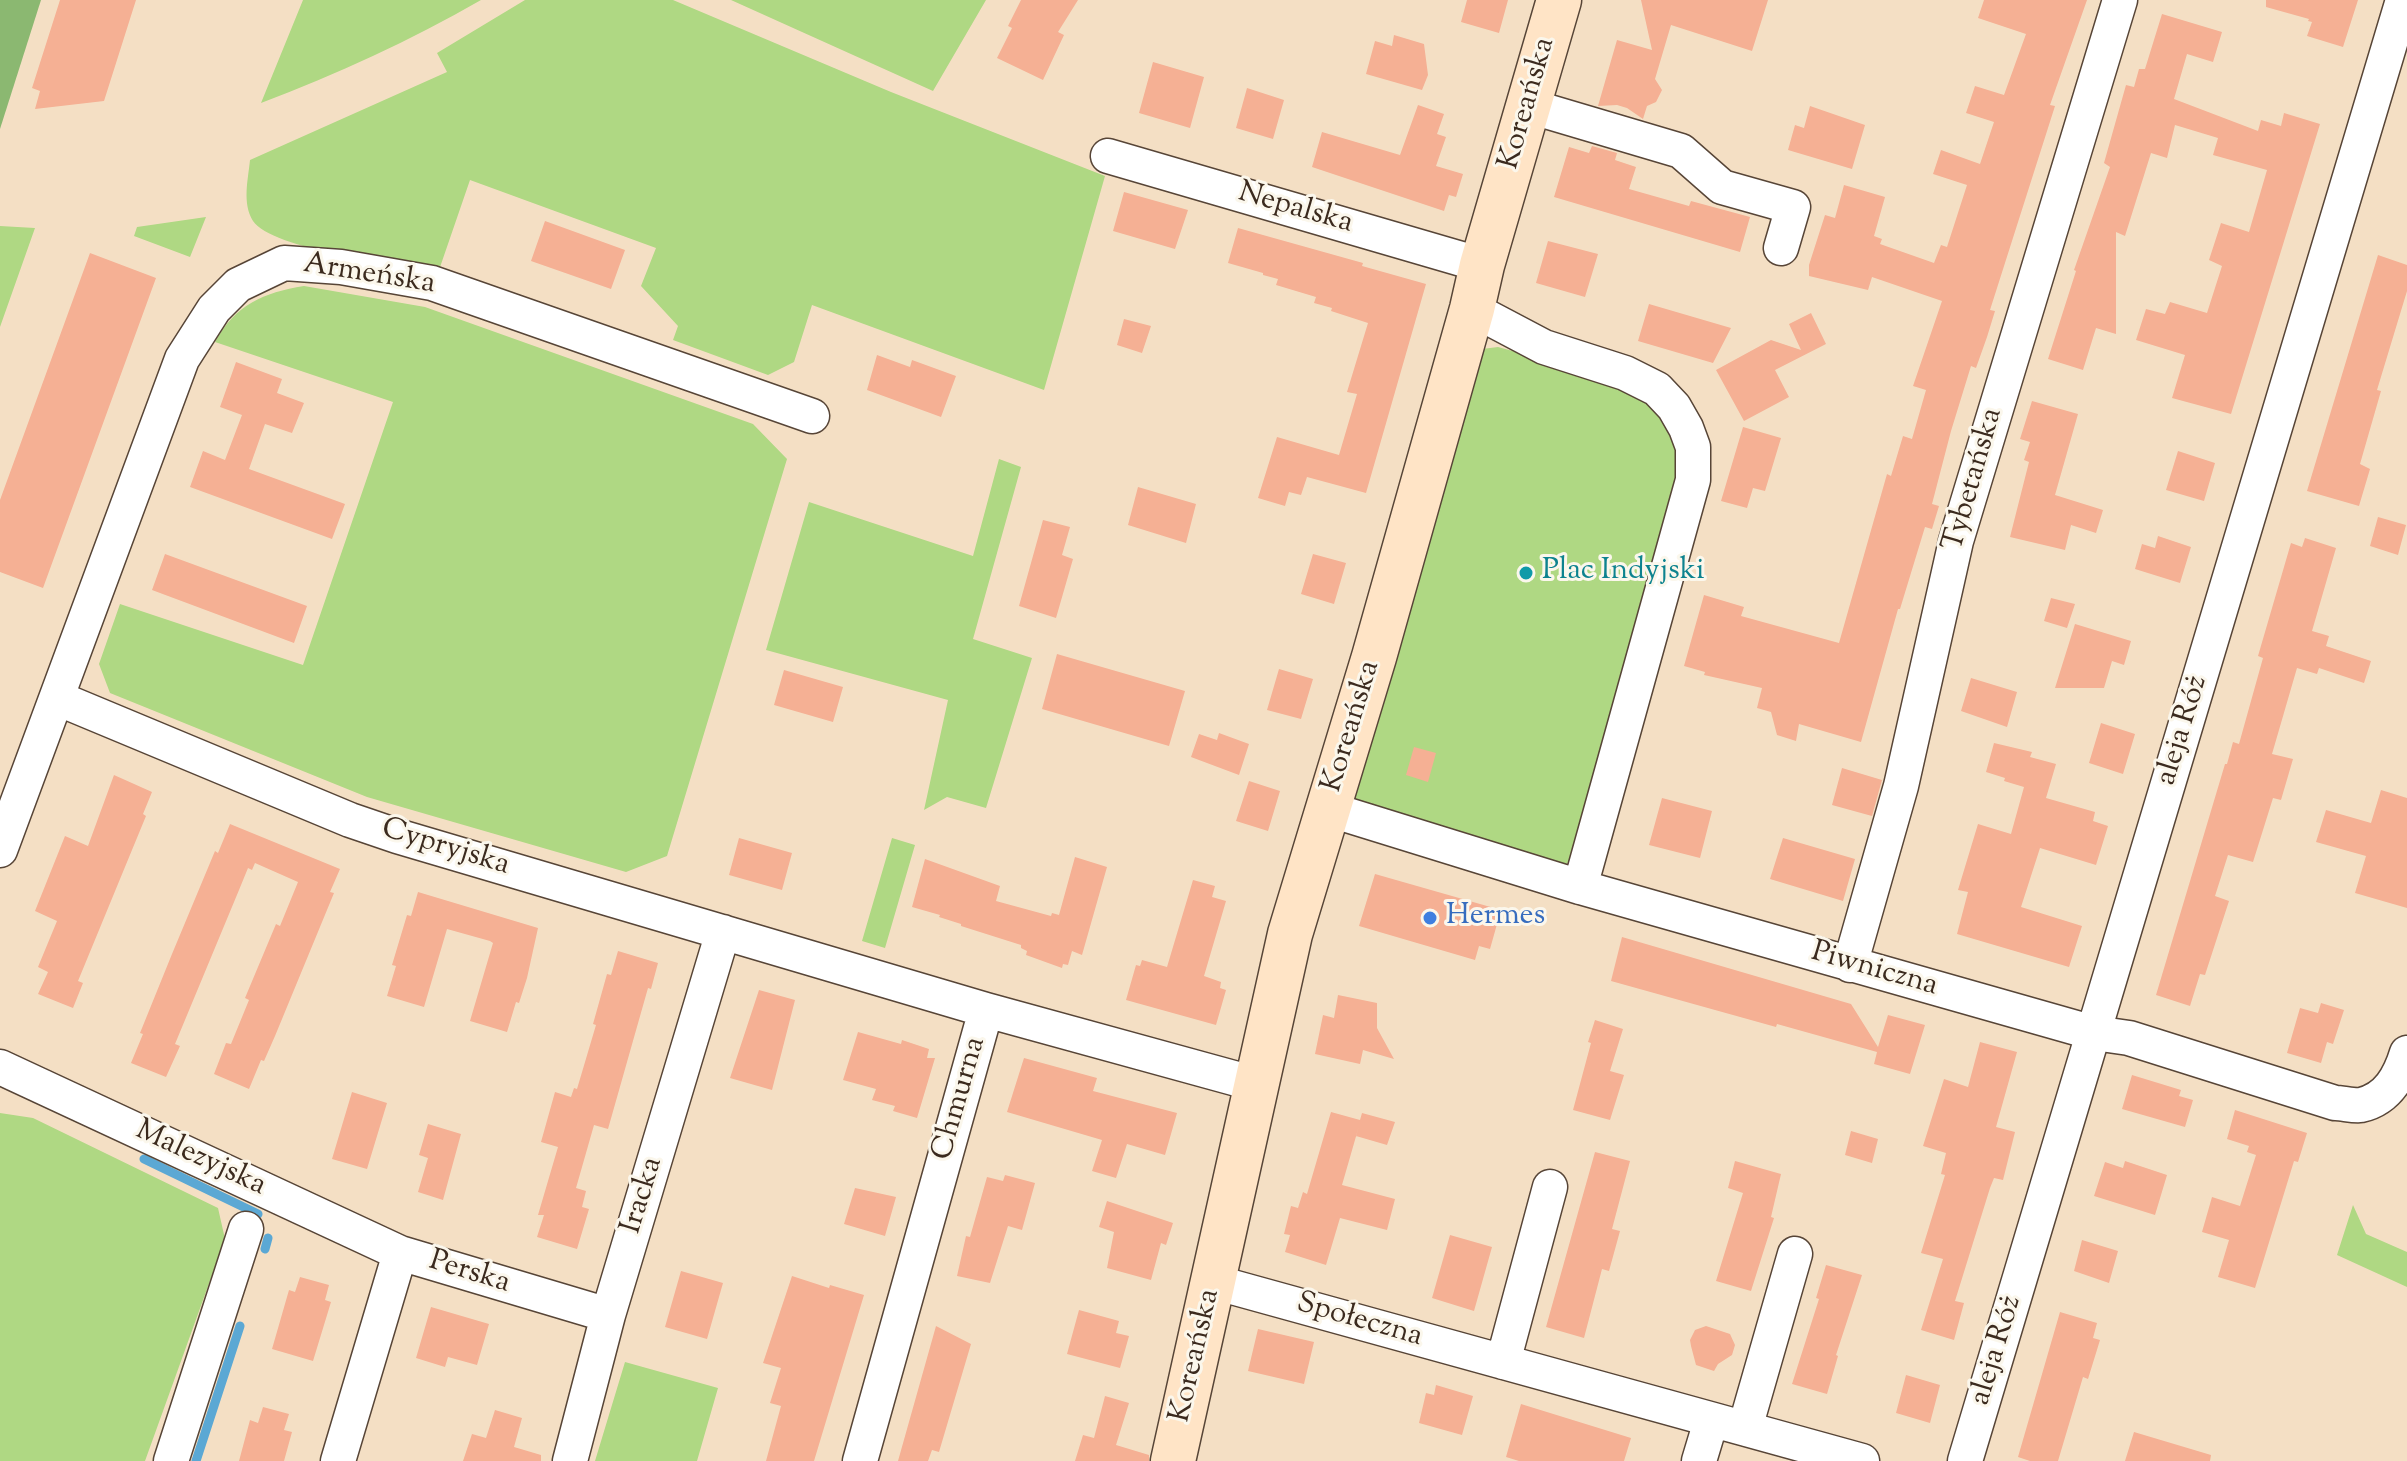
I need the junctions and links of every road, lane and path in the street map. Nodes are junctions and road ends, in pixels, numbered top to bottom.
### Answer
1 (1559, 0) edge
2 (2120, 0) edge
3 (2403, 0) edge
4 (1529, 106) junction
5 (1108, 156) dead end
6 (1781, 248) dead end
7 (1482, 265) junction
8 (1472, 309) junction
9 (812, 416) dead end
10 (57, 698) junction
11 (1328, 809) junction
12 (0, 850) edge
13 (1580, 887) junction
14 (723, 932) junction
15 (1850, 965) junction
16 (986, 1010) junction
17 (2094, 1033) junction
18 (2406, 1058) edge
19 (0, 1067) edge
20 (1259, 1085) junction
21 (1550, 1187) dead end
22 (246, 1229) dead end
23 (400, 1253) junction
24 (1795, 1254) dead end
25 (1214, 1282) junction
26 (608, 1315) junction
27 (1503, 1362) junction
28 (1711, 1421) junction
29 (1745, 1428) junction
30 (171, 1461) edge
31 (338, 1461) edge
32 (570, 1461) edge
33 (860, 1461) edge
34 (1173, 1461) edge
35 (1699, 1461) edge
36 (1862, 1461) edge
37 (1965, 1461) edge

1 - 4 street, Koreańska
2 - 15 street, Tybetańska
3 - 17 street, aleja Róż
4 - 6 street
4 - 7 street, Koreańska
5 - 7 street, Nepalska
7 - 8 street, Koreańska
8 - 11 street, Koreańska
8 - 13 street
9 - 10 street, Armeńska
10 - 12 street, Armeńska
10 - 14 street, Cypryjska
11 - 13 street, Piwniczna
11 - 20 street, Koreańska
13 - 15 street, Piwniczna
14 - 16 street, Cypryjska
14 - 26 street, Iracka
15 - 17 street, Piwniczna
16 - 20 street, Chmurna
16 - 33 street, Chmurna
17 - 18 street, Piwniczna
17 - 37 street, aleja Róż
19 - 23 street, Malezyjska
20 - 25 street, Koreańska
21 - 27 street
22 - 30 street
23 - 26 street, Perska
23 - 31 street, Perska
24 - 29 street
25 - 27 street, Społeczna
25 - 34 street, Koreańska
26 - 32 street, Iracka
27 - 28 street, Społeczna
28 - 29 street, Społeczna
28 - 35 street
29 - 36 street, Społeczna

